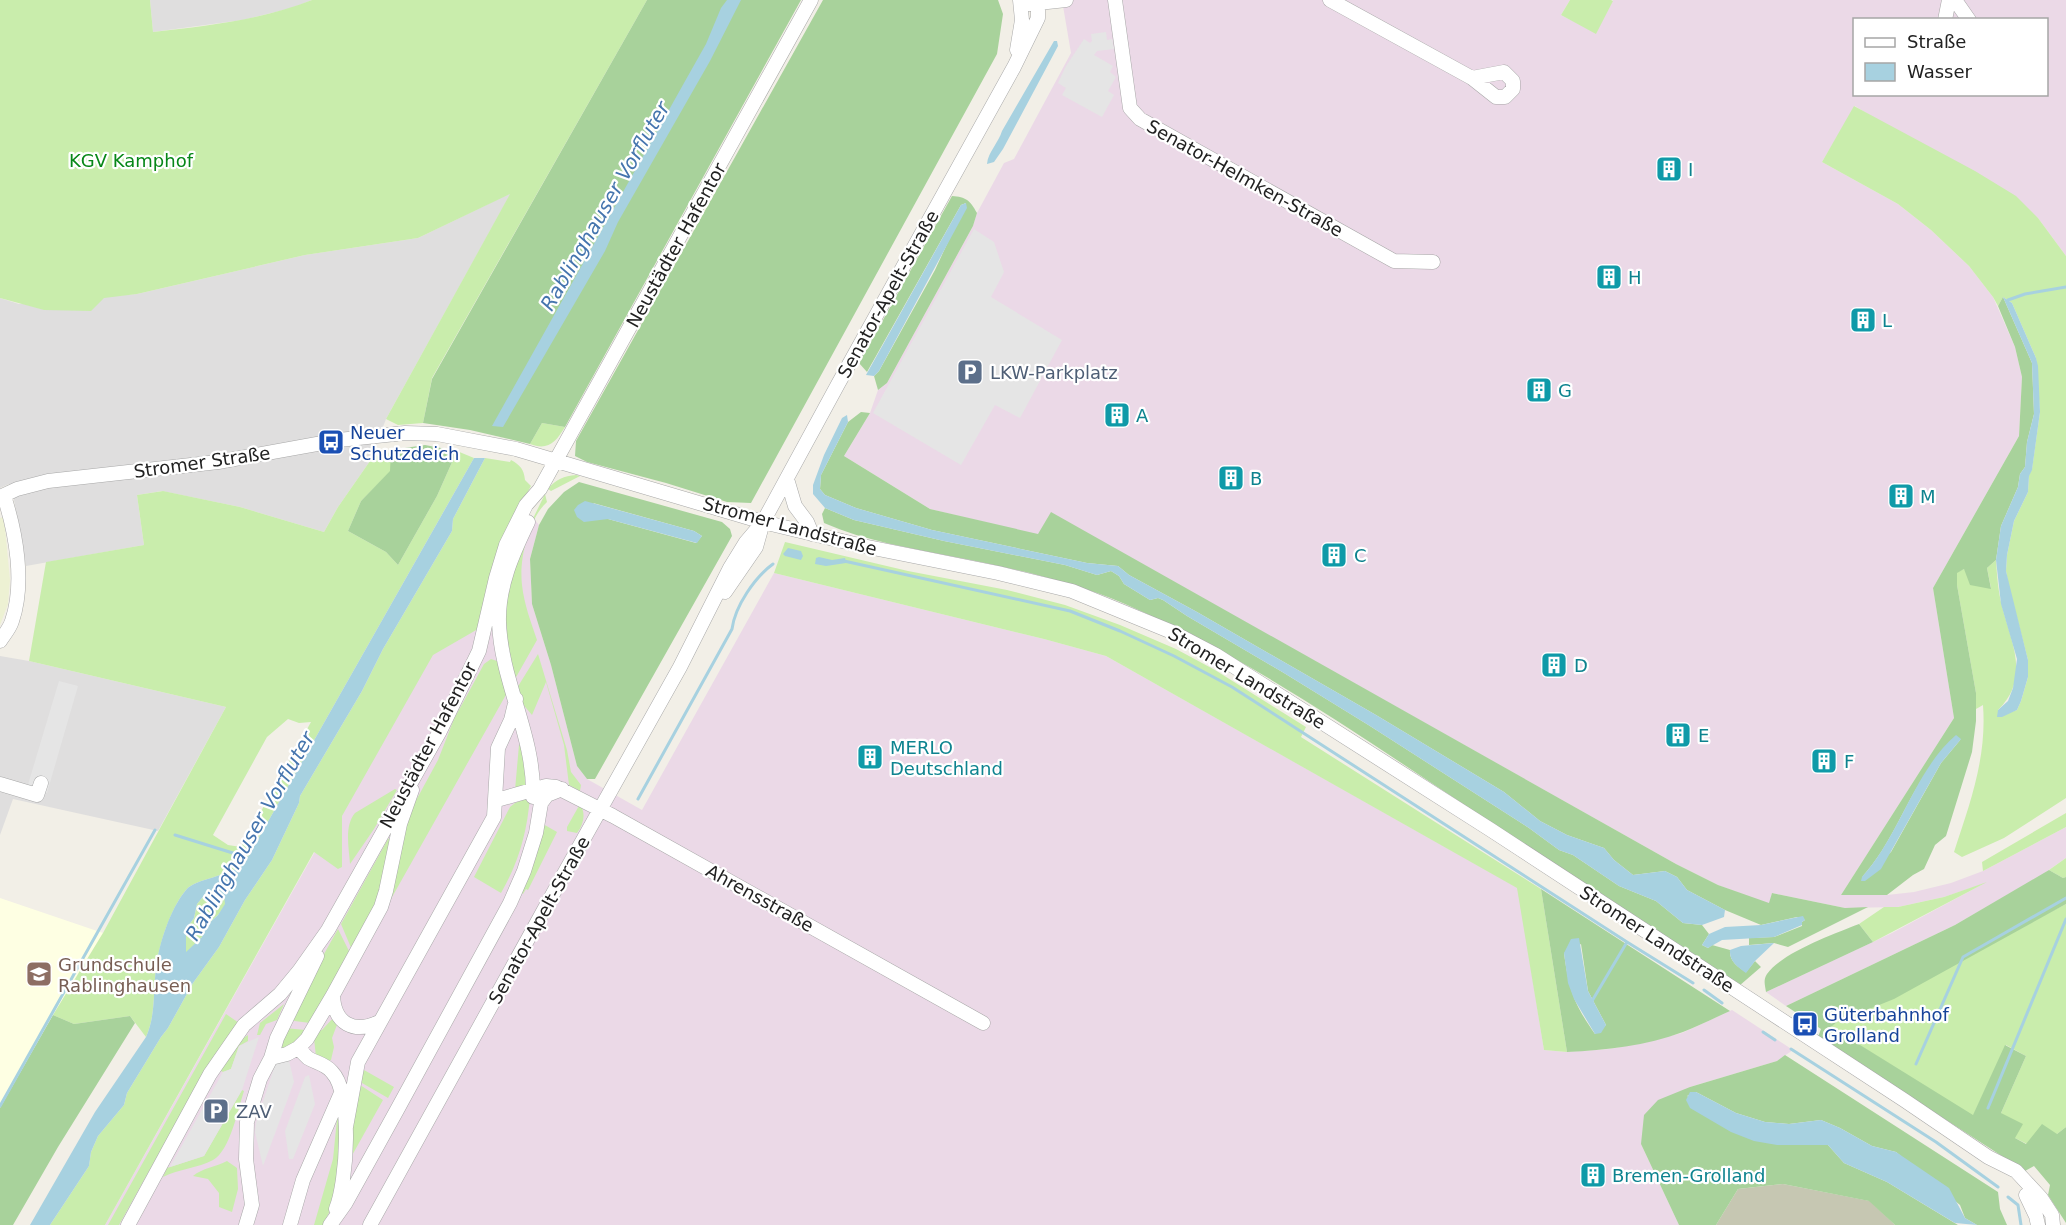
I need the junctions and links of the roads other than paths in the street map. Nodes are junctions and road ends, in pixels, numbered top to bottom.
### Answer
1 (811, 0) edge
2 (1066, 0) edge
3 (1115, 0) edge
4 (1330, 0) edge
5 (1949, 0) edge
6 (1955, 0) edge
7 (1038, 1) edge
8 (1020, 2) edge
9 (1945, 18) edge
10 (1968, 18) edge
11 (1014, 67) junction
12 (1472, 78) dead end
13 (1433, 262) dead end
14 (405, 433) joint
15 (556, 461) junction
16 (787, 479) junction
17 (540, 489) junction
18 (2, 496) edge
19 (763, 522) junction
20 (812, 534) junction
21 (0, 641) edge
22 (478, 651) junction
23 (505, 663) junction
24 (516, 699) junction
25 (414, 776) junction
26 (41, 783) dead end
27 (0, 784) edge
28 (534, 789) junction
29 (562, 789) junction
30 (496, 800) junction
31 (601, 809) junction
32 (530, 849) junction
33 (328, 930) junction
34 (333, 995) junction
35 (380, 1022) junction
36 (983, 1023) dead end
37 (298, 1048) junction
38 (271, 1058) junction
39 (358, 1062) junction
40 (342, 1090) junction
41 (346, 1128) junction
42 (1988, 1157) junction
43 (249, 1185) junction
44 (2026, 1195) junction
45 (128, 1225) edge
46 (239, 1225) edge
47 (246, 1225) edge
48 (290, 1225) edge
49 (329, 1225) edge
50 (370, 1225) edge
51 (2038, 1225) edge
52 (2052, 1225) edge

1 - 15 street, Neustädter Hafentor
2 - 7 street
3 - 13 street, Senator-Helmken-Straße
4 - 12 street
5 - 9 street
6 - 10 street
7 - 8 street
7 - 11 street, Senator-Apelt-Straße
8 - 11 street, Senator-Apelt-Straße
11 - 16 street, Senator-Apelt-Straße
14 - 15 street, Stromer Landstraße
14 - 18 street, Stromer Straße
15 - 17 street, Neustädter Hafentor
15 - 19 street, Stromer Landstraße
16 - 19 street, Senator-Apelt-Straße
16 - 20 street
17 - 22 street, Neustädter Hafentor
17 - 23 street, Neustädter Hafentor
18 - 21 street
19 - 20 street, Stromer Landstraße
19 - 31 street, Senator-Apelt-Straße
20 - 42 street, Stromer Landstraße
22 - 23 street
22 - 25 street, Neustädter Hafentor
23 - 24 street, Neustädter Hafentor
24 - 28 street, Neustädter Hafentor
24 - 30 street
25 - 33 street, Neustädter Hafentor
25 - 34 street
26 - 27 street
28 - 29 street, Ahrensstraße
28 - 30 street, Ahrensstraße
28 - 32 street, Neustädter Hafentor
29 - 31 street, Ahrensstraße
29 - 32 street, Neustädter Hafentor
30 - 35 street
31 - 36 street, Ahrensstraße
31 - 50 street, Senator-Apelt-Straße
32 - 49 street, Neustädter Hafentor
33 - 38 street
33 - 45 street
34 - 35 street
34 - 37 street
35 - 39 street
37 - 38 street
37 - 40 street
38 - 43 street
39 - 40 street
39 - 41 street
40 - 41 street
40 - 48 street
41 - 49 street
42 - 44 street, Stromer Landstraße
42 - 52 street, Stromer Landstraße
43 - 46 street
43 - 47 street
44 - 51 street, Stromer Landstraße
44 - 52 street, Stromer Landstraße

